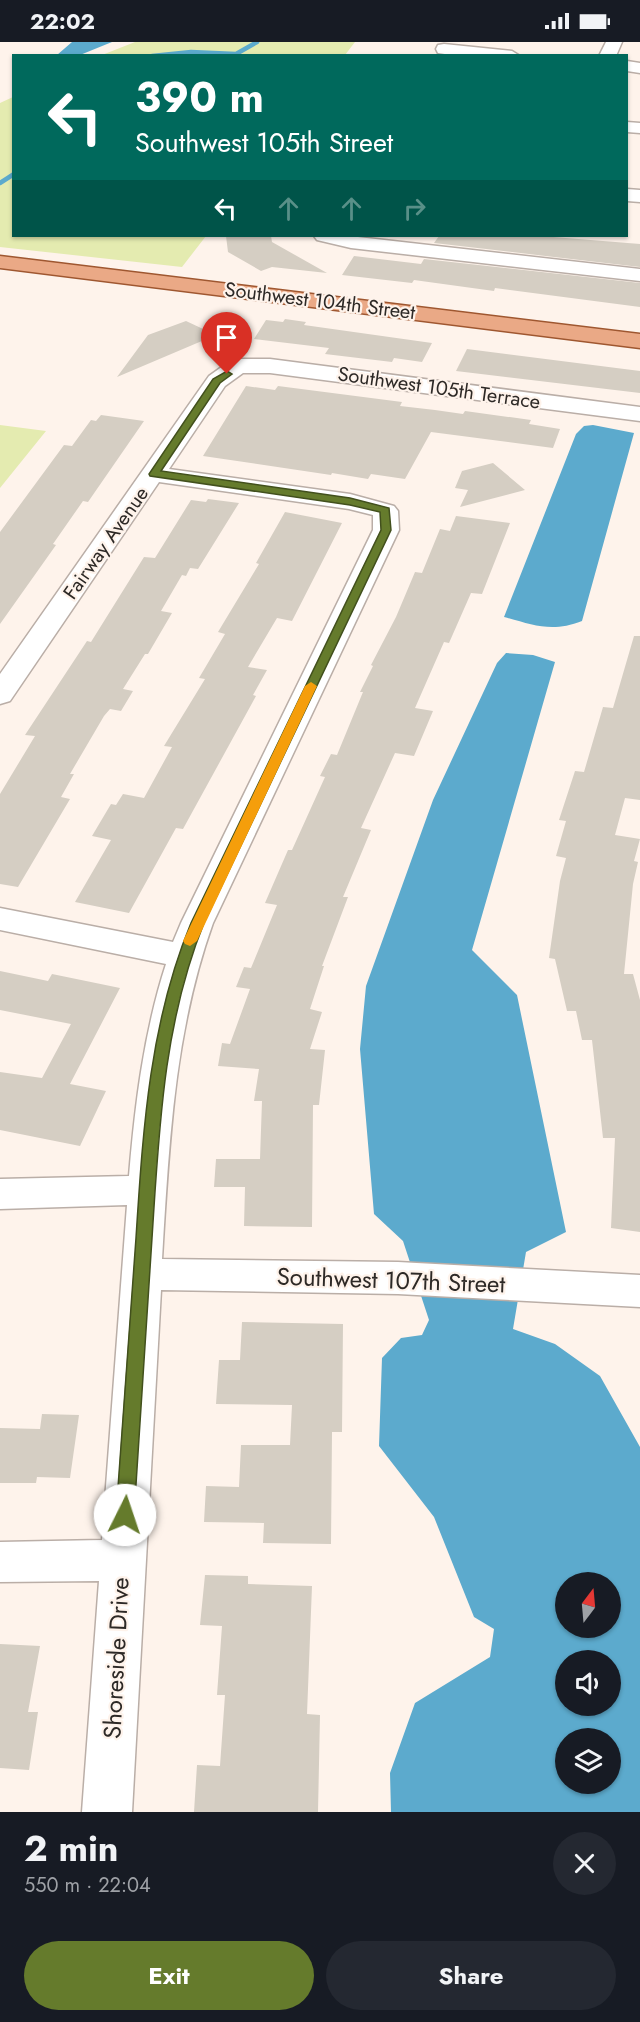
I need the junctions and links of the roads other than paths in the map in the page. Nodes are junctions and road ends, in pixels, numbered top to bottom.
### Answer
1 (444, 49) edge
2 (493, 54) edge
3 (328, 237) edge
4 (0, 262) edge
5 (640, 275) edge
6 (640, 341) edge
7 (237, 366) joint
8 (640, 414) edge
9 (154, 474) junction
10 (0, 695) edge
11 (0, 919) edge
12 (184, 956) junction
13 (147, 1190) junction
14 (0, 1194) edge
15 (143, 1274) junction
16 (640, 1291) edge
17 (122, 1560) junction
18 (0, 1562) edge
19 (107, 1812) edge

1 - 2 street
3 - 5 street
4 - 6 main road, Southwest 104th Street
7 - 8 street, Southwest 105th Terrace
7 - 9 street, Fairway Avenue
9 - 10 street, Fairway Avenue
9 - 12 street, Shoreside Drive
11 - 12 street
12 - 13 street, Shoreside Drive
13 - 14 street
13 - 15 street, Shoreside Drive
15 - 16 street, Southwest 107th Street
15 - 17 street, Shoreside Drive
17 - 18 street
17 - 19 street, Shoreside Drive

